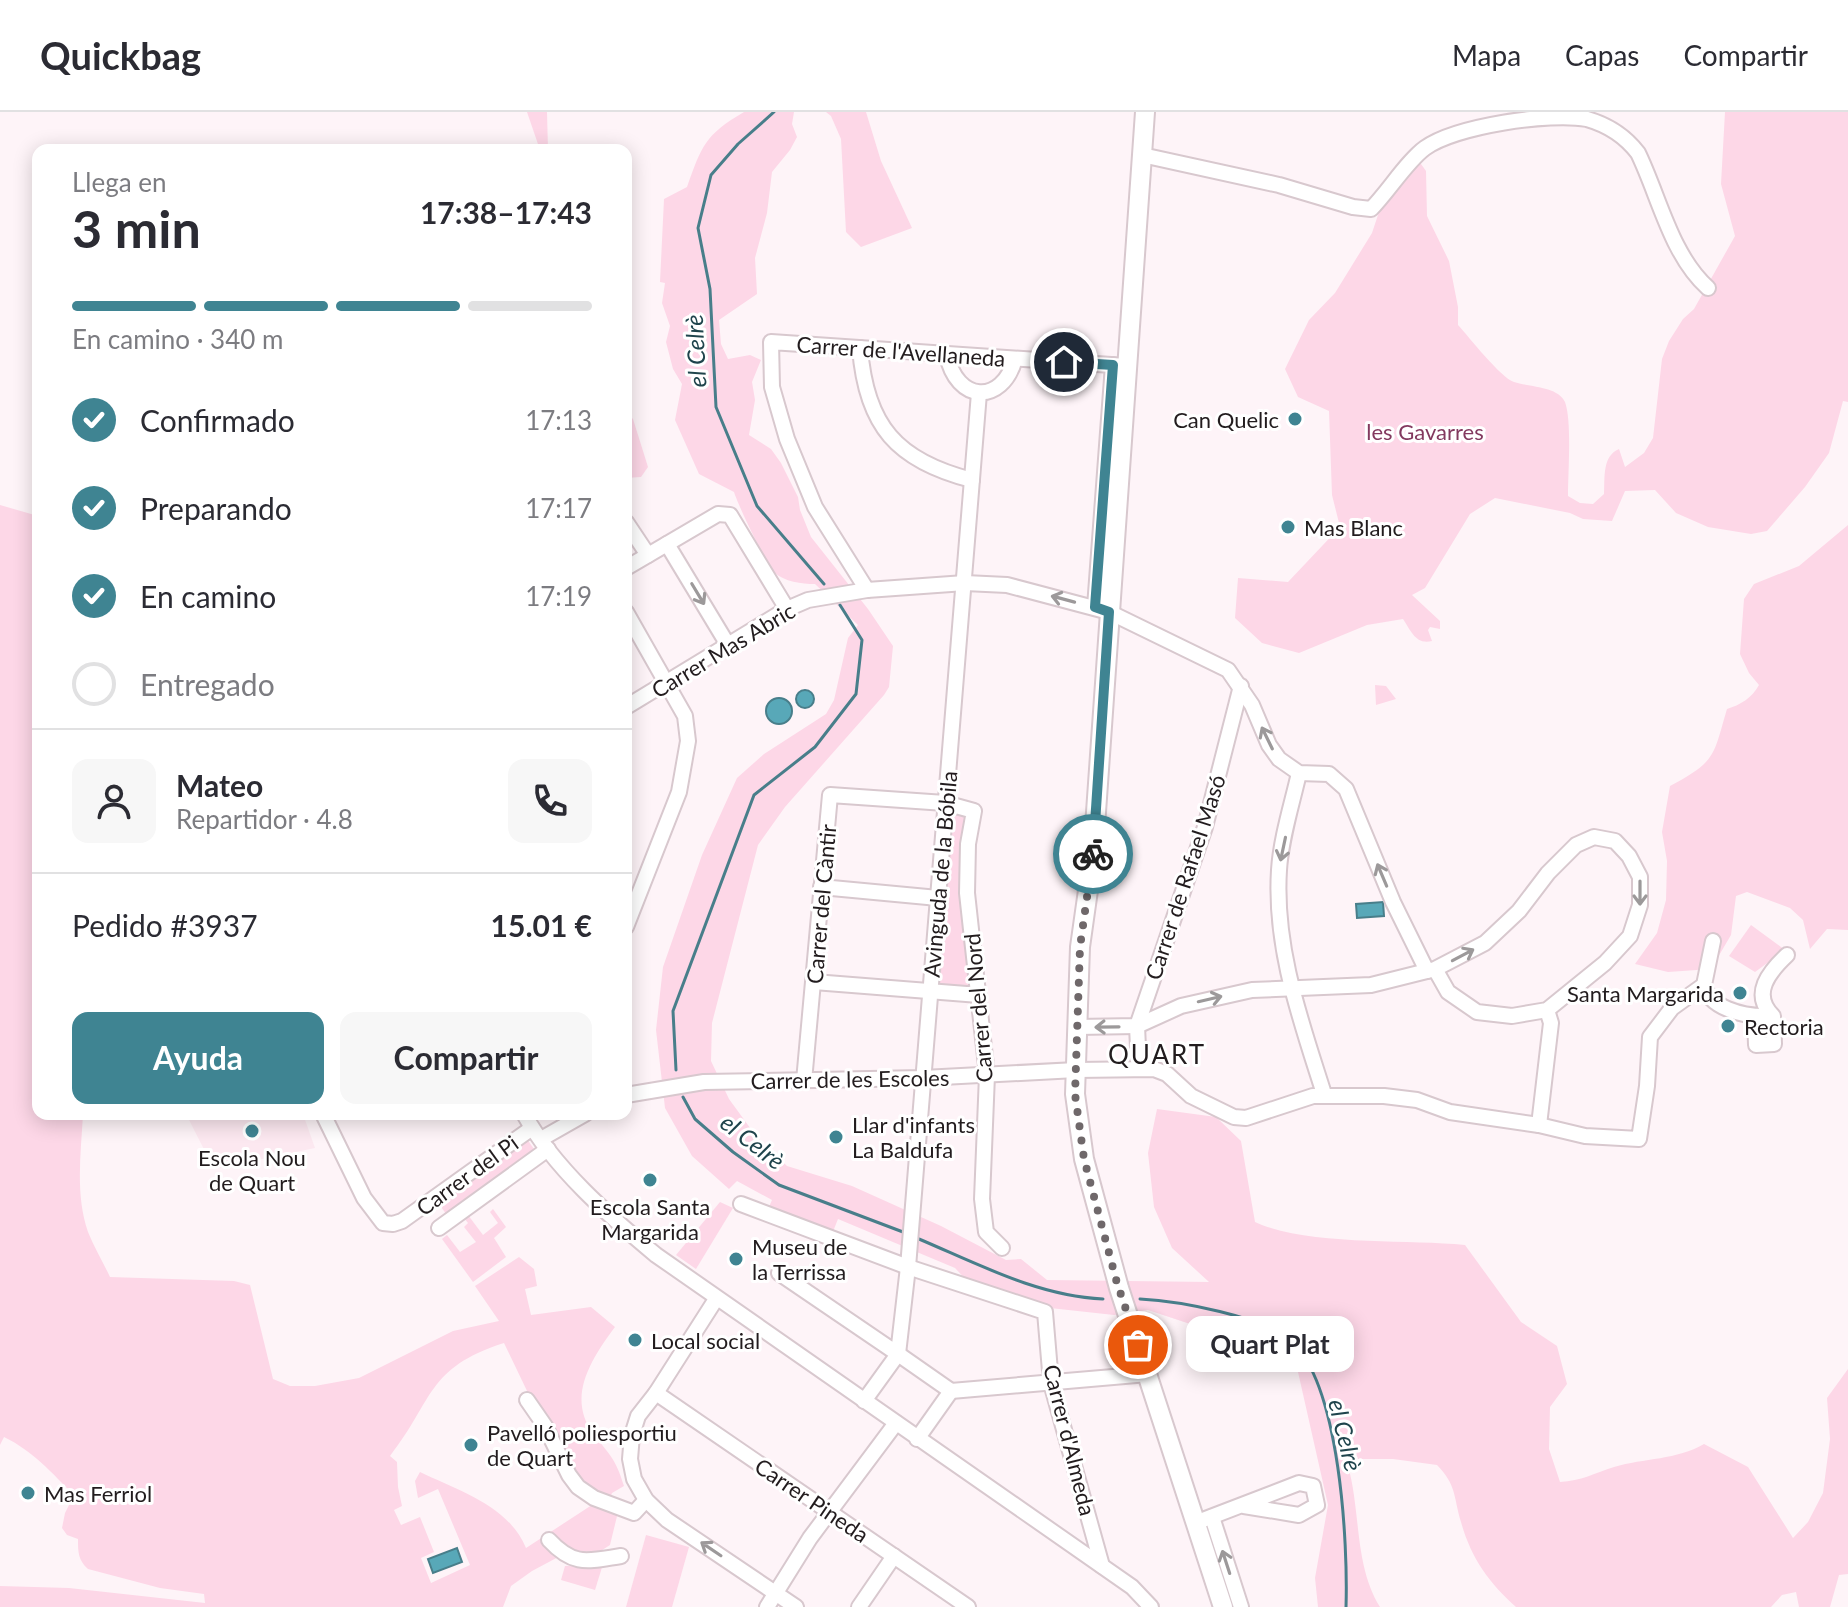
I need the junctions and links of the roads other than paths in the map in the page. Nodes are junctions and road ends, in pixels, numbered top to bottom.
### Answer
1 (1145, 112) edge
2 (1142, 155) junction
3 (1708, 288) dead end
4 (860, 348) junction
5 (947, 355) junction
6 (1015, 359) junction
7 (1120, 366) junction
8 (979, 393) junction
9 (972, 480) junction
10 (632, 531) edge
11 (667, 544) junction
12 (648, 555) junction
13 (632, 564) edge
14 (965, 583) junction
15 (867, 590) junction
16 (787, 609) junction
17 (1102, 610) junction
18 (632, 623) edge
19 (728, 645) junction
20 (666, 683) junction
21 (1241, 686) junction
22 (632, 703) edge
23 (1299, 773) junction
24 (945, 803) junction
25 (821, 887) junction
26 (938, 898) junction
27 (632, 912) edge
28 (1713, 941) dead end
29 (1787, 955) dead end
30 (1431, 970) junction
31 (814, 982) junction
32 (1704, 985) junction
33 (1290, 989) junction
34 (930, 992) junction
35 (979, 995) junction
36 (1547, 1010) junction
37 (1755, 1016) junction
38 (1773, 1016) junction
39 (1137, 1026) junction
40 (1077, 1027) junction
41 (1139, 1069) junction
42 (1076, 1070) junction
43 (987, 1075) junction
44 (923, 1078) junction
45 (804, 1081) junction
46 (632, 1094) edge
47 (1324, 1094) junction
48 (326, 1120) edge
49 (528, 1120) edge
50 (574, 1120) edge
51 (1539, 1125) junction
52 (540, 1139) junction
53 (741, 1204) dead end
54 (439, 1228) dead end
55 (1002, 1248) dead end
56 (908, 1267) junction
57 (779, 1273) dead end
58 (716, 1299) junction
59 (898, 1354) junction
60 (1148, 1374) junction
61 (1051, 1383) junction
62 (951, 1391) junction
63 (656, 1393) junction
64 (527, 1400) dead end
65 (864, 1401) junction
66 (896, 1423) junction
67 (917, 1439) junction
68 (646, 1500) junction
69 (1244, 1506) dead end
70 (829, 1512) junction
71 (1204, 1520) junction
72 (549, 1540) dead end
73 (621, 1556) dead end
74 (894, 1556) junction
75 (1102, 1566) junction
76 (776, 1593) junction
77 (767, 1607) edge
78 (796, 1607) edge
79 (859, 1607) edge
80 (968, 1607) edge
81 (1151, 1607) edge
82 (1223, 1607) edge
83 (1241, 1607) edge

1 - 2 main road
2 - 3 street
2 - 7 main road
4 - 5 street, Carrer de l'Avellaneda
4 - 9 street
4 - 15 street, Carrer de l'Avellaneda
5 - 6 street, Carrer de l'Avellaneda
5 - 8 street
6 - 7 street, Carrer de l'Avellaneda
6 - 8 street
7 - 17 main road
8 - 9 street, Avinguda de la Bóbila
9 - 14 street, Avinguda de la Bóbila
10 - 12 street
11 - 12 street
11 - 16 street
11 -> 19 street
12 - 13 street
14 - 15 street, Carrer Mas Abric
17 -> 14 street, Carrer Mas Abric
14 - 24 street, Avinguda de la Bóbila
15 - 16 street, Carrer Mas Abric
16 - 19 street, Carrer Mas Abric
17 - 21 street, Carrer Mas Abric
17 - 40 main road
18 - 20 street
19 - 20 street, Carrer Mas Abric
20 - 22 street, Carrer Mas Abric
20 - 27 street
23 -> 21 street
21 - 39 street, Carrer de Rafael Masó
30 -> 23 street
23 -> 33 street
24 - 25 street, Carrer del Càntir
24 - 26 street, Avinguda de la Bóbila
24 - 35 street, Carrer del Nord
25 - 26 street
25 - 31 street, Carrer del Càntir
26 - 34 street, Avinguda de la Bóbila
28 - 32 street
29 - 38 street
30 - 33 street
30 - 36 street
30 -> 36 street
31 - 34 street
31 - 45 street, Carrer del Càntir
32 - 37 street
32 - 51 street
39 -> 33 street
33 - 47 street
34 - 35 street
34 - 44 street, Avinguda de la Bóbila
35 - 43 street, Carrer del Nord
36 - 51 street
37 - 38 street
37 - 38 street
39 -> 40 street
39 - 41 street, Carrer de Rafael Masó
40 - 42 main road
41 - 42 street, Carrer de les Escoles
41 - 47 street, Carrer de les Escoles
42 - 43 street, Carrer de les Escoles
42 - 60 main road
43 - 44 street, Carrer de les Escoles
43 - 55 street, Carrer del Nord
44 - 45 street, Carrer de les Escoles
44 - 56 street, Avinguda de la Bóbila
45 - 46 street, Carrer de les Escoles
47 - 51 street
48 - 52 street, Carrer del Pi
49 - 52 street
50 - 52 street
52 - 54 street, Carrer del Pi
52 - 58 street
53 - 56 street
56 - 59 street, Avinguda de la Bóbila
56 - 61 street, Carrer d'Almeda
57 - 59 street
58 - 63 street
58 - 65 street
59 - 62 street
59 - 65 street
60 - 61 street
60 - 71 main road
61 - 62 street
61 - 75 street, Carrer d'Almeda
62 - 67 street
63 - 68 street
63 - 70 street, Carrer Pineda
64 - 68 street
65 - 66 street
66 - 67 street
66 - 70 street
67 - 75 street
76 -> 68 street
69 - 71 street
70 - 74 street, Carrer Pineda
70 - 76 street
71 - 82 main road
83 -> 71 street
72 - 73 street
74 - 79 street
74 - 80 street, Carrer Pineda
75 - 81 street
76 - 77 street
76 - 78 street

